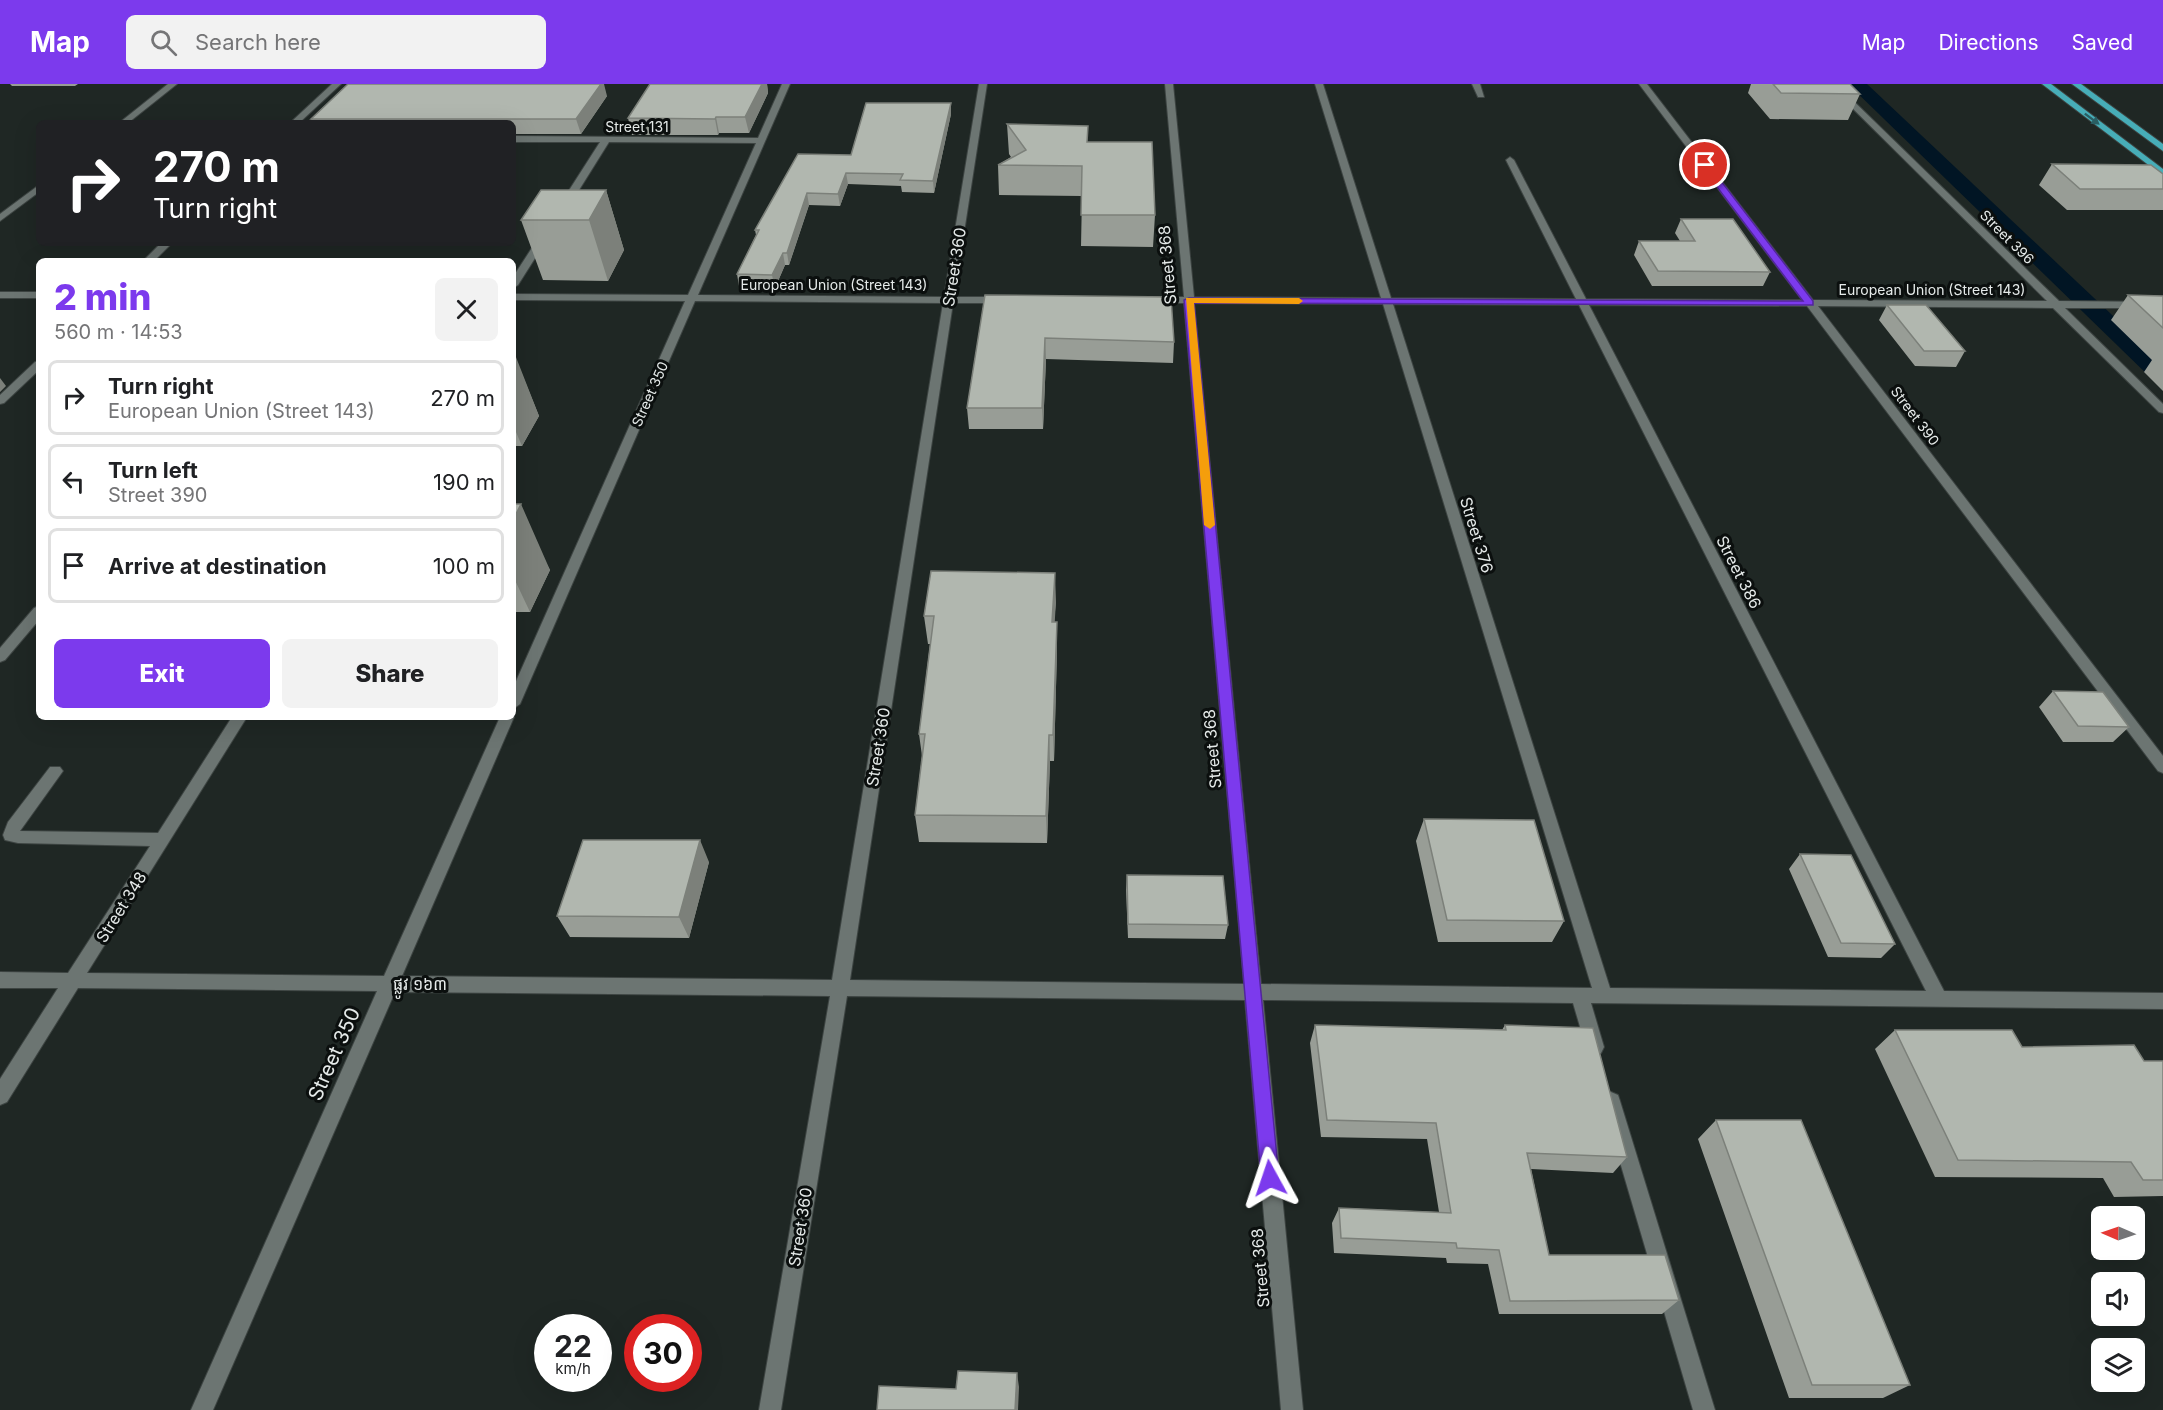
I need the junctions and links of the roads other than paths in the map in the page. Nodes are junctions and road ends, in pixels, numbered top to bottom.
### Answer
1 (173, 84) edge
2 (337, 84) edge
3 (786, 84) edge
4 (982, 84) edge
5 (1169, 84) edge
6 (1319, 84) edge
7 (1476, 84) edge
8 (1643, 84) edge
9 (1832, 84) edge
10 (2046, 84) edge
11 (2076, 84) edge
12 (1481, 95) dead end
13 (127, 120) edge
14 (297, 120) edge
15 (516, 139) edge
16 (606, 140) junction
17 (761, 141) junction
18 (2163, 148) edge
19 (1510, 160) dead end
20 (2163, 173) edge
21 (36, 190) edge
22 (556, 217) edge
23 (0, 218) edge
24 (550, 226) edge
25 (164, 246) edge
26 (151, 258) edge
27 (516, 280) edge
28 (0, 295) edge
29 (36, 295) edge
30 (516, 297) edge
31 (692, 298) junction
32 (948, 300) junction
33 (1017, 300) edge
34 (1143, 300) edge
35 (1189, 300) junction
36 (1386, 302) junction
37 (1582, 302) junction
38 (1810, 303) junction
39 (2056, 304) junction
40 (2163, 305) edge
41 (36, 367) edge
42 (0, 401) edge
43 (2163, 410) edge
44 (36, 615) edge
45 (0, 657) edge
46 (516, 697) edge
47 (238, 720) edge
48 (506, 720) edge
49 (2163, 767) edge
50 (55, 771) dead end
51 (162, 840) junction
52 (0, 980) edge
53 (74, 981) junction
54 (390, 983) junction
55 (840, 987) junction
56 (1253, 992) junction
57 (1580, 995) junction
58 (1603, 995) junction
59 (1939, 999) junction
60 (2163, 1001) edge
61 (1600, 1062) edge
62 (1606, 1085) edge
63 (0, 1095) edge
64 (202, 1410) edge
65 (770, 1410) edge
66 (1292, 1410) edge
67 (1704, 1410) edge

1 - 13 street
2 - 14 street
3 - 17 street, Street 350
4 - 32 street, Street 360
5 - 35 street, Street 368
6 - 36 street, Street 376
7 - 12 street
8 - 38 street, Street 390
9 - 39 street, Street 396
10 -> 20 main road
11 - 18 main road
15 - 16 street, Street 131
16 - 17 street, Street 131
16 - 22 street
17 - 31 street, Street 350
19 - 37 street, Street 386
21 - 23 street
24 - 27 street
25 - 26 street
28 - 29 street
30 - 31 street, European Union (Street 143)
31 - 32 street, European Union (Street 143)
31 - 46 street, Street 350
32 - 33 street, European Union (Street 143)
32 - 55 street, Street 360
34 - 35 street, European Union (Street 143)
35 - 36 street, European Union (Street 143)
35 - 56 street, Street 368
36 - 37 street, European Union (Street 143)
36 - 58 street, Street 376
37 - 38 street, European Union (Street 143)
37 - 59 street, Street 386
38 - 39 street, European Union (Street 143)
38 - 49 street, Street 390
39 - 40 street, European Union (Street 143)
39 - 43 street, Street 396
41 - 42 street
44 - 45 street
47 - 51 street, Street 348
48 - 54 street, Street 350
50 - 51 street
51 - 53 street, Street 348
52 - 53 street, ផ្លូវ ១៦៣
53 - 54 street, ផ្លូវ ១៦៣
53 - 63 street, Street 348
54 - 55 street, ផ្លូវ ១៦៣
54 - 64 street, Street 350
55 - 56 street, ផ្លូវ ១៦៣
55 - 65 street, Street 360
56 - 57 street, ផ្លូវ ១៦៣
56 - 66 street, Street 368
57 - 58 street, ផ្លូវ ១៦៣
57 - 61 street
58 - 59 street, ផ្លូវ ១៦៣
59 - 60 street, ផ្លូវ ១៦៣
62 - 67 street

